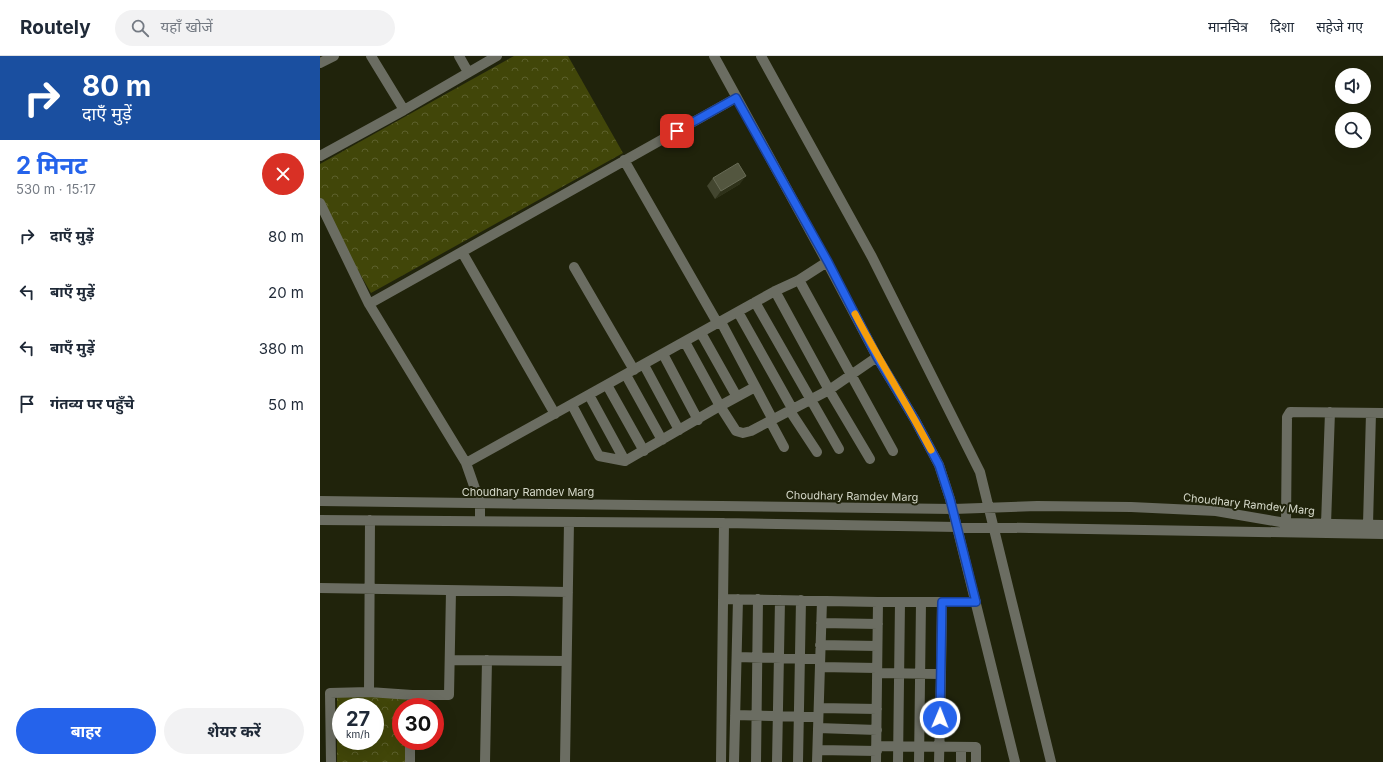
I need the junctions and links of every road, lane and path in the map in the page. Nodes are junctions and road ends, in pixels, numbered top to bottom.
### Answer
1 (371, 56) edge
2 (459, 56) edge
3 (498, 56) edge
4 (714, 56) edge
5 (761, 56) edge
6 (468, 72) junction
7 (736, 98) junction
8 (404, 110) junction
9 (320, 156) edge
10 (624, 160) junction
11 (320, 203) edge
12 (462, 252) junction
13 (828, 262) junction
14 (574, 267) dead end
15 (799, 280) junction
16 (775, 291) junction
17 (755, 302) junction
18 (369, 304) junction
19 (738, 312) junction
20 (719, 323) junction
21 (701, 333) junction
22 (685, 342) junction
23 (663, 354) junction
24 (877, 357) junction
25 (644, 364) junction
26 (630, 372) junction
27 (851, 376) junction
28 (607, 385) junction
29 (755, 386) junction
30 (830, 390) junction
31 (589, 395) junction
32 (737, 397) junction
33 (811, 400) junction
34 (572, 404) junction
35 (720, 406) junction
36 (791, 410) junction
37 (1330, 412) junction
38 (1371, 413) junction
39 (1383, 413) edge
40 (555, 414) junction
41 (698, 420) junction
42 (772, 421) junction
43 (679, 430) junction
44 (662, 440) junction
45 (784, 447) dead end
46 (839, 449) dead end
47 (644, 451) junction
48 (893, 451) dead end
49 (817, 452) dead end
50 (870, 459) dead end
51 (625, 461) junction
52 (466, 463) junction
53 (320, 501) edge
54 (480, 503) junction
55 (989, 508) junction
56 (953, 509) junction
57 (320, 520) edge
58 (370, 520) junction
59 (480, 521) junction
60 (568, 522) junction
61 (724, 523) junction
62 (1286, 523) junction
63 (1326, 524) junction
64 (1368, 524) junction
65 (1383, 525) edge
66 (994, 527) junction
67 (957, 528) junction
68 (1383, 534) edge
69 (320, 588) edge
70 (370, 589) junction
71 (450, 591) junction
72 (568, 592) junction
73 (723, 599) junction
74 (738, 599) junction
75 (758, 599) junction
76 (780, 600) junction
77 (801, 600) junction
78 (822, 601) junction
79 (878, 602) junction
80 (900, 602) junction
81 (921, 602) junction
82 (942, 602) junction
83 (976, 602) junction
84 (821, 623) junction
85 (878, 624) junction
86 (820, 645) junction
87 (877, 646) junction
88 (737, 657) junction
89 (758, 658) junction
90 (779, 659) junction
91 (800, 659) junction
92 (450, 660) junction
93 (487, 660) junction
94 (566, 661) junction
95 (820, 663) junction
96 (877, 671) junction
97 (899, 674) junction
98 (920, 674) junction
99 (940, 674) junction
100 (369, 692) junction
101 (325, 693) edge
102 (412, 695) junction
103 (412, 698) edge
104 (877, 709) junction
105 (819, 713) junction
106 (735, 715) junction
107 (757, 716) junction
108 (778, 717) junction
109 (799, 717) junction
110 (818, 728) junction
111 (877, 730) junction
112 (898, 746) junction
113 (919, 746) junction
114 (940, 747) junction
115 (961, 747) junction
116 (876, 749) junction
117 (410, 750) edge
118 (818, 750) junction
119 (331, 762) edge
120 (410, 762) edge
121 (485, 762) edge
122 (565, 762) edge
123 (721, 762) edge
124 (734, 762) edge
125 (756, 762) edge
126 (777, 762) edge
127 (798, 762) edge
128 (817, 762) edge
129 (876, 762) edge
130 (898, 762) edge
131 (919, 762) edge
132 (939, 762) edge
133 (961, 762) edge
134 (976, 762) edge
135 (1016, 762) edge
136 (1052, 762) edge

1 - 8 street
2 - 6 street
3 - 6 street
4 - 7 street
5 - 55 street
6 - 8 street
7 - 10 street
7 - 13 street
8 - 9 street
10 - 12 street
10 - 20 street
11 - 18 street
12 - 18 street
12 - 40 street
13 - 15 street
13 - 24 street
14 - 26 street
15 - 16 street
15 - 27 street
16 - 17 street
16 - 30 street
17 - 19 street
17 - 33 street
18 - 52 street
19 - 20 street
19 - 36 street
20 - 21 street
20 - 29 street
21 - 22 street
21 - 32 street
22 - 23 street
22 - 35 street
23 - 25 street
23 - 41 street
24 - 27 street
24 - 56 street
25 - 26 street
25 - 43 street
26 - 28 street
26 - 44 street
27 - 30 street
27 - 48 street
28 - 31 street
28 - 47 street
29 - 32 street
29 - 42 street
30 - 33 street
30 - 50 street
31 - 34 street
31 - 51 street
32 - 35 street
33 - 36 street
33 - 46 street
34 - 40 street
34 - 51 street
35 - 41 street
35 - 42 street
36 - 42 street
36 - 49 street
37 - 38 street
37 - 62 street
37 - 63 street
38 - 39 street
38 - 64 street
40 - 52 street
41 - 43 street
42 - 45 street
43 - 44 street
44 - 47 street
47 - 51 street
52 - 54 street
53 - 54 street, Choudhary Ramdev Marg
54 - 56 street, Choudhary Ramdev Marg
54 - 59 street
55 - 56 street, Choudhary Ramdev Marg
55 - 62 street, Choudhary Ramdev Marg
55 - 66 street
56 - 67 street
57 - 58 street
58 - 59 street
58 - 70 street
59 - 60 street
60 - 61 street
60 - 72 street
61 - 67 street
61 - 73 street
62 - 63 street, Choudhary Ramdev Marg
63 - 64 street, Choudhary Ramdev Marg
64 - 65 street, Choudhary Ramdev Marg
66 - 67 street
66 - 68 street
66 - 136 street
67 - 83 street
69 - 70 street
70 - 71 street
70 - 100 street
71 - 72 street
71 - 92 street
72 - 94 street
73 - 74 street
73 - 123 street
74 - 75 street
74 - 88 street
75 - 76 street
75 - 89 street
76 - 77 street
76 - 90 street
77 - 78 street
77 - 91 street
78 - 79 street
78 - 84 street
79 - 80 street
79 - 85 street
80 - 81 street
80 - 97 street
81 - 82 street
81 - 98 street
82 - 83 street
82 - 99 street
83 - 135 street
84 - 85 street
84 - 86 street
85 - 87 street
86 - 87 street
86 - 95 street
87 - 96 street
88 - 89 street
88 - 106 street
89 - 90 street
89 - 107 street
90 - 91 street
90 - 108 street
91 - 95 street
91 - 109 street
92 - 93 street
92 - 102 street
93 - 94 street
93 - 121 street
94 - 122 street
95 - 96 street
95 - 105 street
96 - 97 street
96 - 104 street
97 - 98 street
97 - 112 street
98 - 99 street
98 - 113 street
99 - 114 street
100 - 101 street
100 - 102 street
101 - 119 street
102 - 103 street
104 - 105 street
104 - 111 street
105 - 109 street
105 - 110 street
106 - 107 street
106 - 124 street
107 - 108 street
107 - 125 street
108 - 109 street
108 - 126 street
109 - 127 street
110 - 111 street
110 - 118 street
111 - 116 street
112 - 113 street
112 - 116 street
112 - 130 street
113 - 114 street
113 - 131 street
114 - 115 street
114 - 132 street
115 - 133 street
115 - 134 street
116 - 118 street
116 - 129 street
117 - 120 street
118 - 128 street

